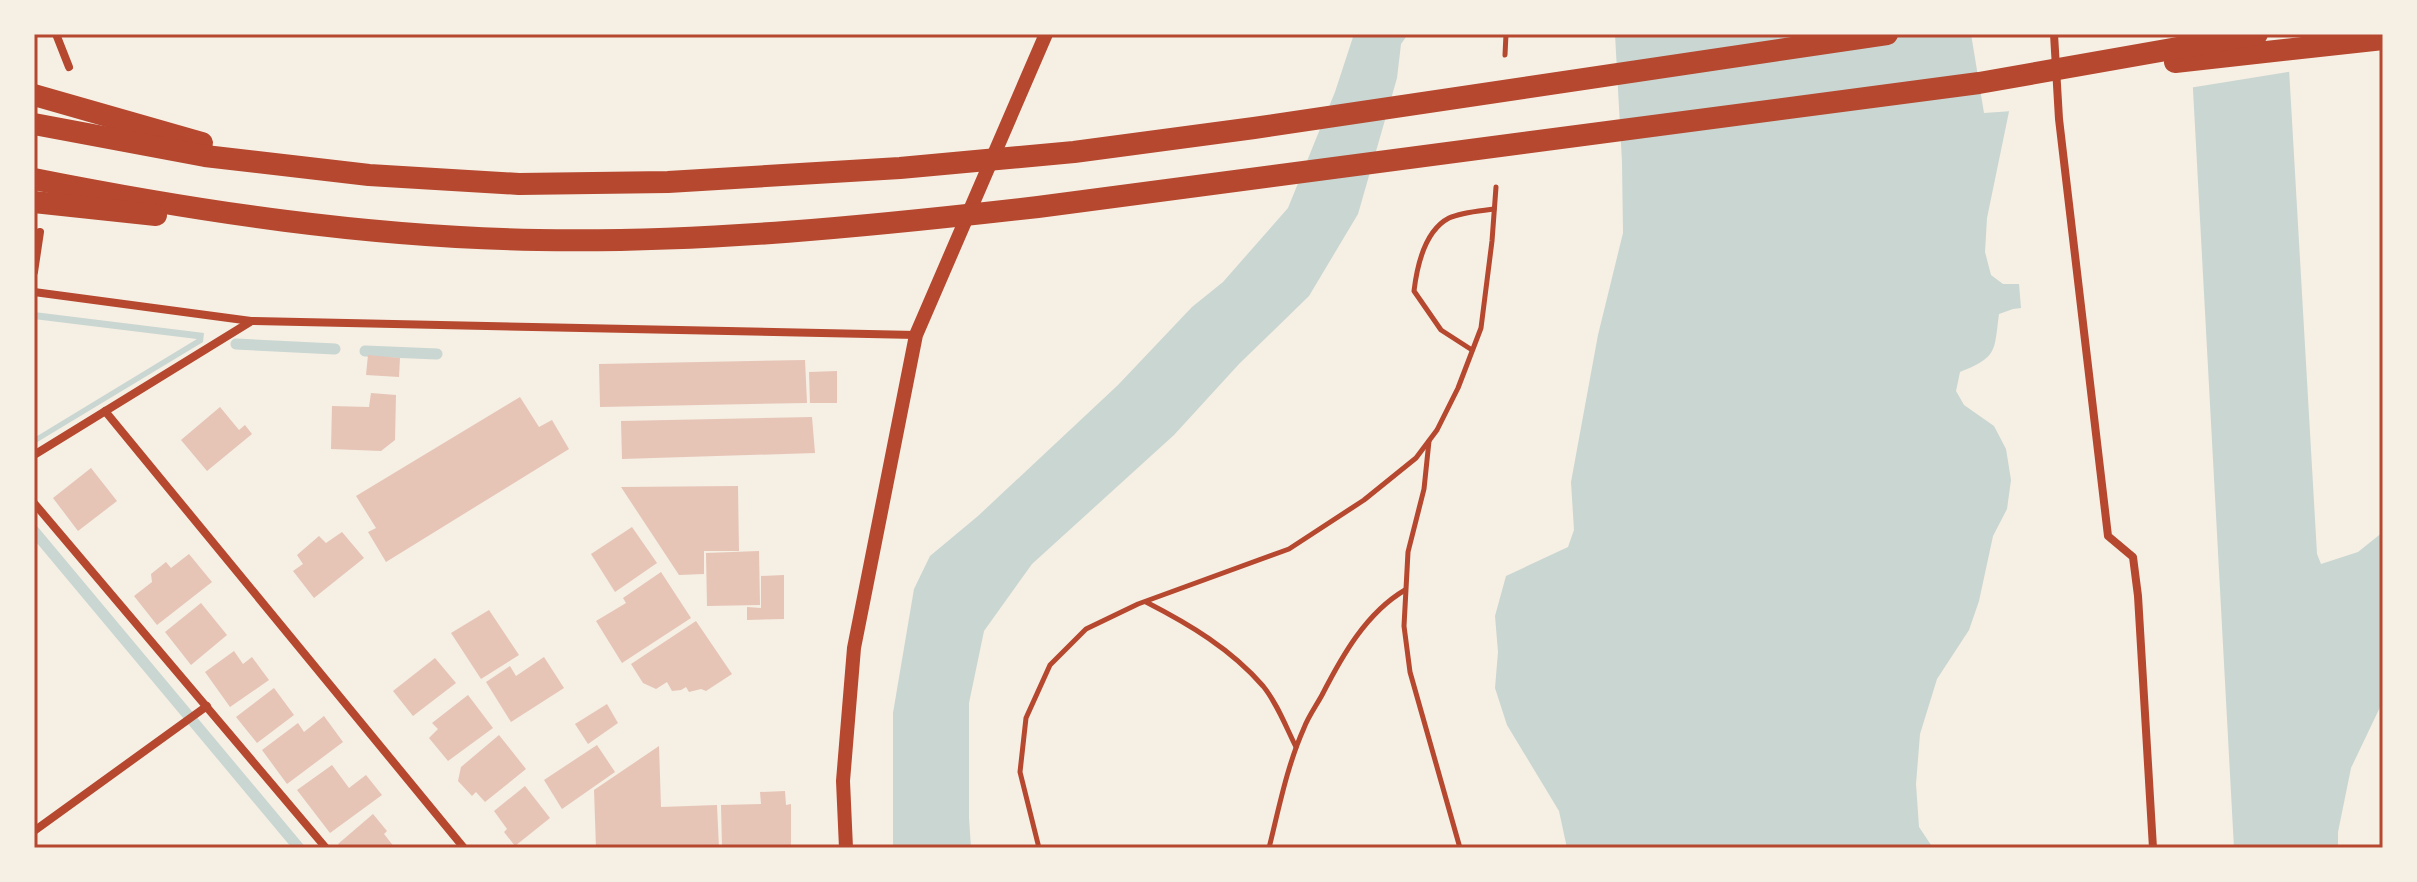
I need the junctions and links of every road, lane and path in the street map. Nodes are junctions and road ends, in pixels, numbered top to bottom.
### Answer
1 (56, 34) edge
2 (1046, 34) edge
3 (1506, 34) edge
4 (1887, 34) edge
5 (2054, 34) edge
6 (2257, 34) edge
7 (2383, 39) edge
8 (1505, 55) dead end
9 (69, 67) dead end
10 (1979, 83) junction
11 (34, 95) edge
12 (34, 124) edge
13 (286, 167) junction
14 (34, 179) edge
15 (1496, 187) dead end
16 (34, 202) edge
17 (1494, 209) junction
18 (281, 222) junction
19 (40, 232) dead end
20 (34, 272) edge
21 (34, 292) edge
22 (251, 321) junction
23 (916, 335) junction
24 (1472, 350) junction
25 (105, 411) junction
26 (1429, 440) junction
27 (34, 455) edge
28 (34, 503) edge
29 (1406, 589) junction
30 (1145, 601) junction
31 (207, 706) junction
32 (1297, 748) junction
33 (34, 831) edge
34 (326, 848) edge
35 (464, 848) edge
36 (846, 848) edge
37 (1039, 848) edge
38 (1269, 848) edge
39 (1460, 848) edge
40 (2153, 848) edge

1 - 9 street
2 - 23 street
3 - 8 path
4 - 13 highway
5 - 40 street
6 - 10 highway
7 - 10 highway
10 - 18 highway
11 - 13 highway
12 - 13 highway
14 - 18 highway
15 - 17 path
16 - 18 highway
17 - 24 path
17 - 24 path
19 - 20 street
21 - 22 street
22 - 23 street
22 - 25 street
23 - 36 street
24 - 26 path
25 - 27 street
25 - 35 street
26 - 29 path
26 - 30 path
28 - 31 street
29 - 32 path
29 - 39 path
30 - 32 path
30 - 37 path
31 - 33 street
31 - 34 street
32 - 38 path

